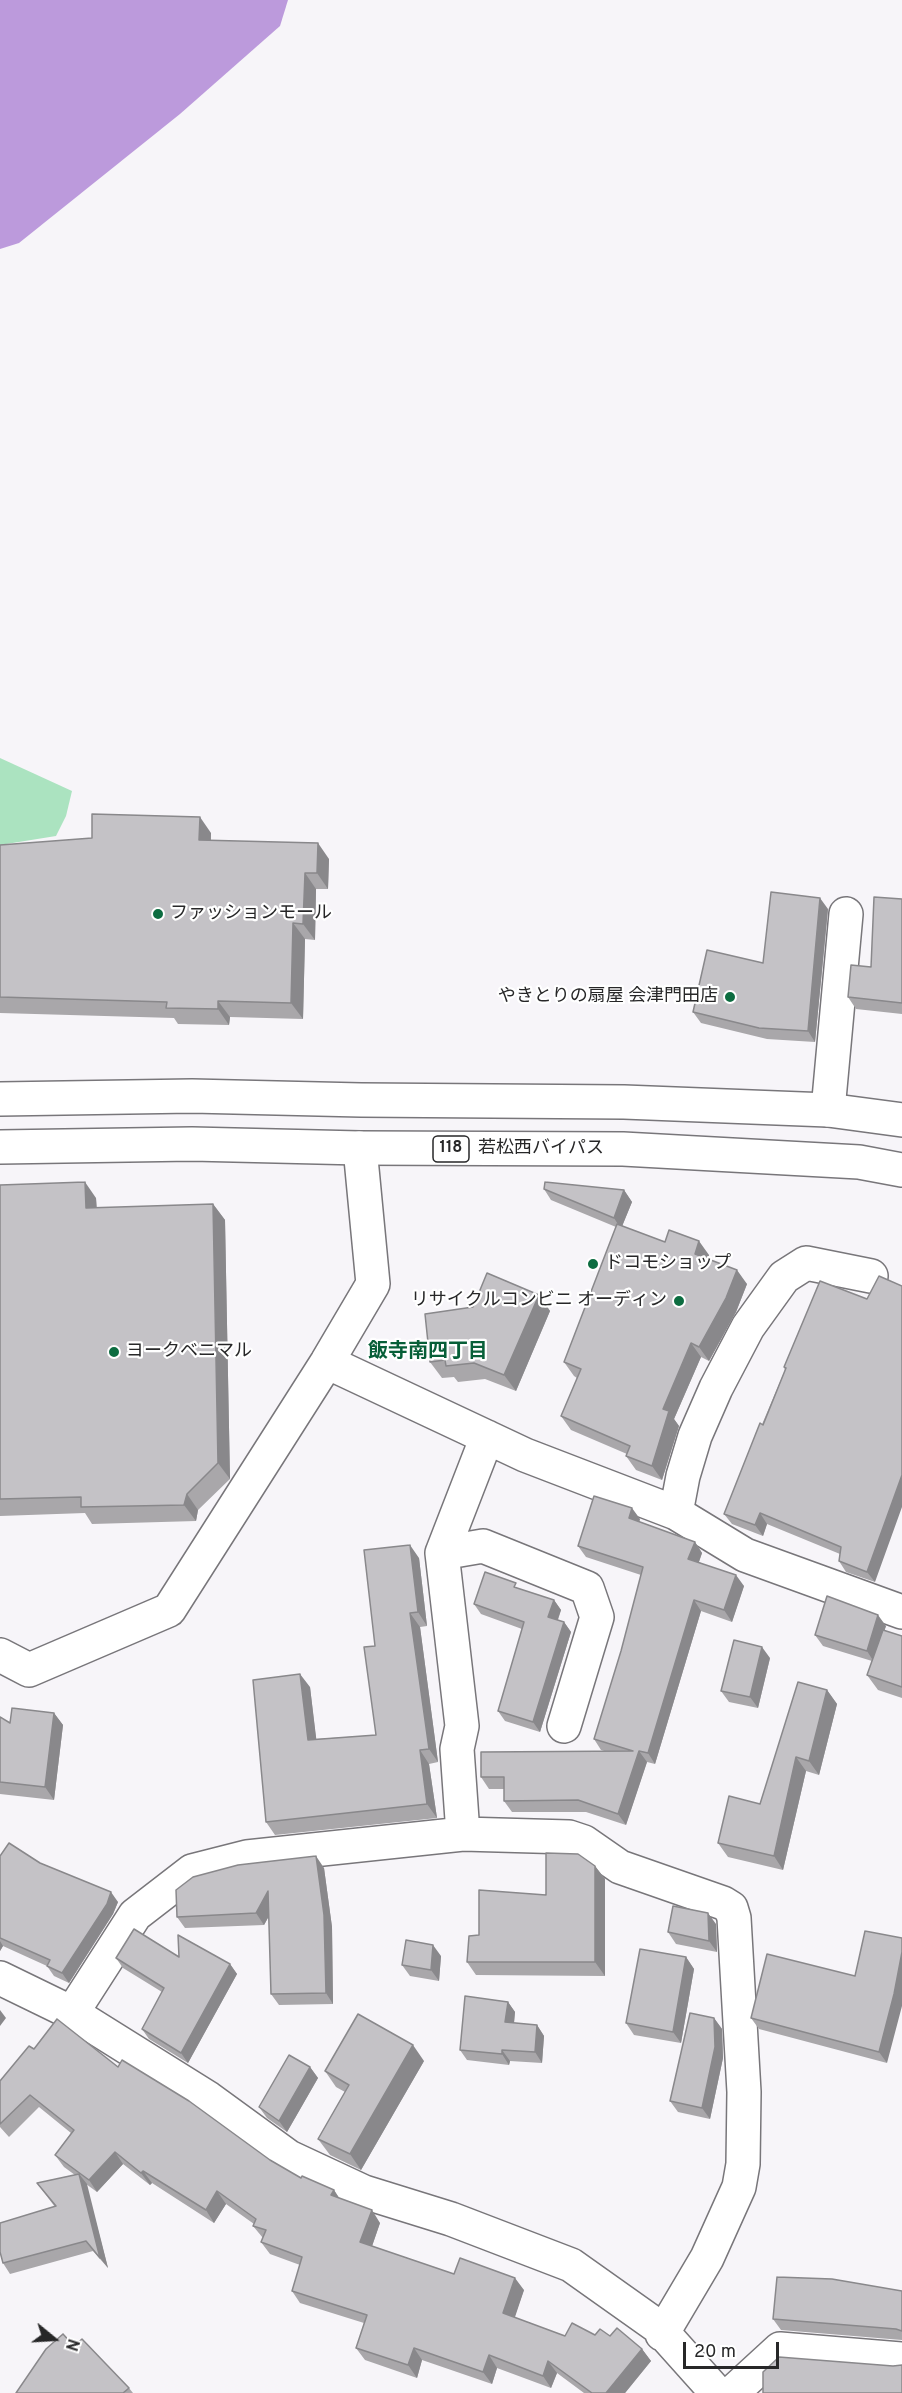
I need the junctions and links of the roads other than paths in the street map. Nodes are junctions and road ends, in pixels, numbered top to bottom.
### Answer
1 (846, 914) dead end
2 (0, 1099) edge
3 (828, 1110) junction
4 (902, 1120) edge
5 (0, 1147) edge
6 (360, 1148) junction
7 (902, 1170) edge
8 (871, 1276) dead end
9 (327, 1362) junction
10 (487, 1437) junction
11 (676, 1513) junction
12 (442, 1553) junction
13 (900, 1606) edge
14 (0, 1655) edge
15 (564, 1726) dead end
16 (463, 1834) junction
17 (0, 1978) edge
18 (72, 2013) junction
19 (662, 2334) junction
20 (902, 2359) edge
21 (718, 2392) edge

1 - 3 main road
2 - 3 main road
3 - 4 main road
5 - 6 main road, 若松西バイパス / 118
6 - 7 main road, 若松西バイパス / 118
6 - 9 main road
8 - 11 main road
9 - 10 main road
9 - 14 main road
10 - 11 main road
10 - 12 main road
11 - 13 main road
12 - 15 main road
12 - 16 main road
16 - 18 main road
16 - 19 main road
17 - 18 main road
18 - 19 main road
19 - 21 main road
20 - 21 main road

